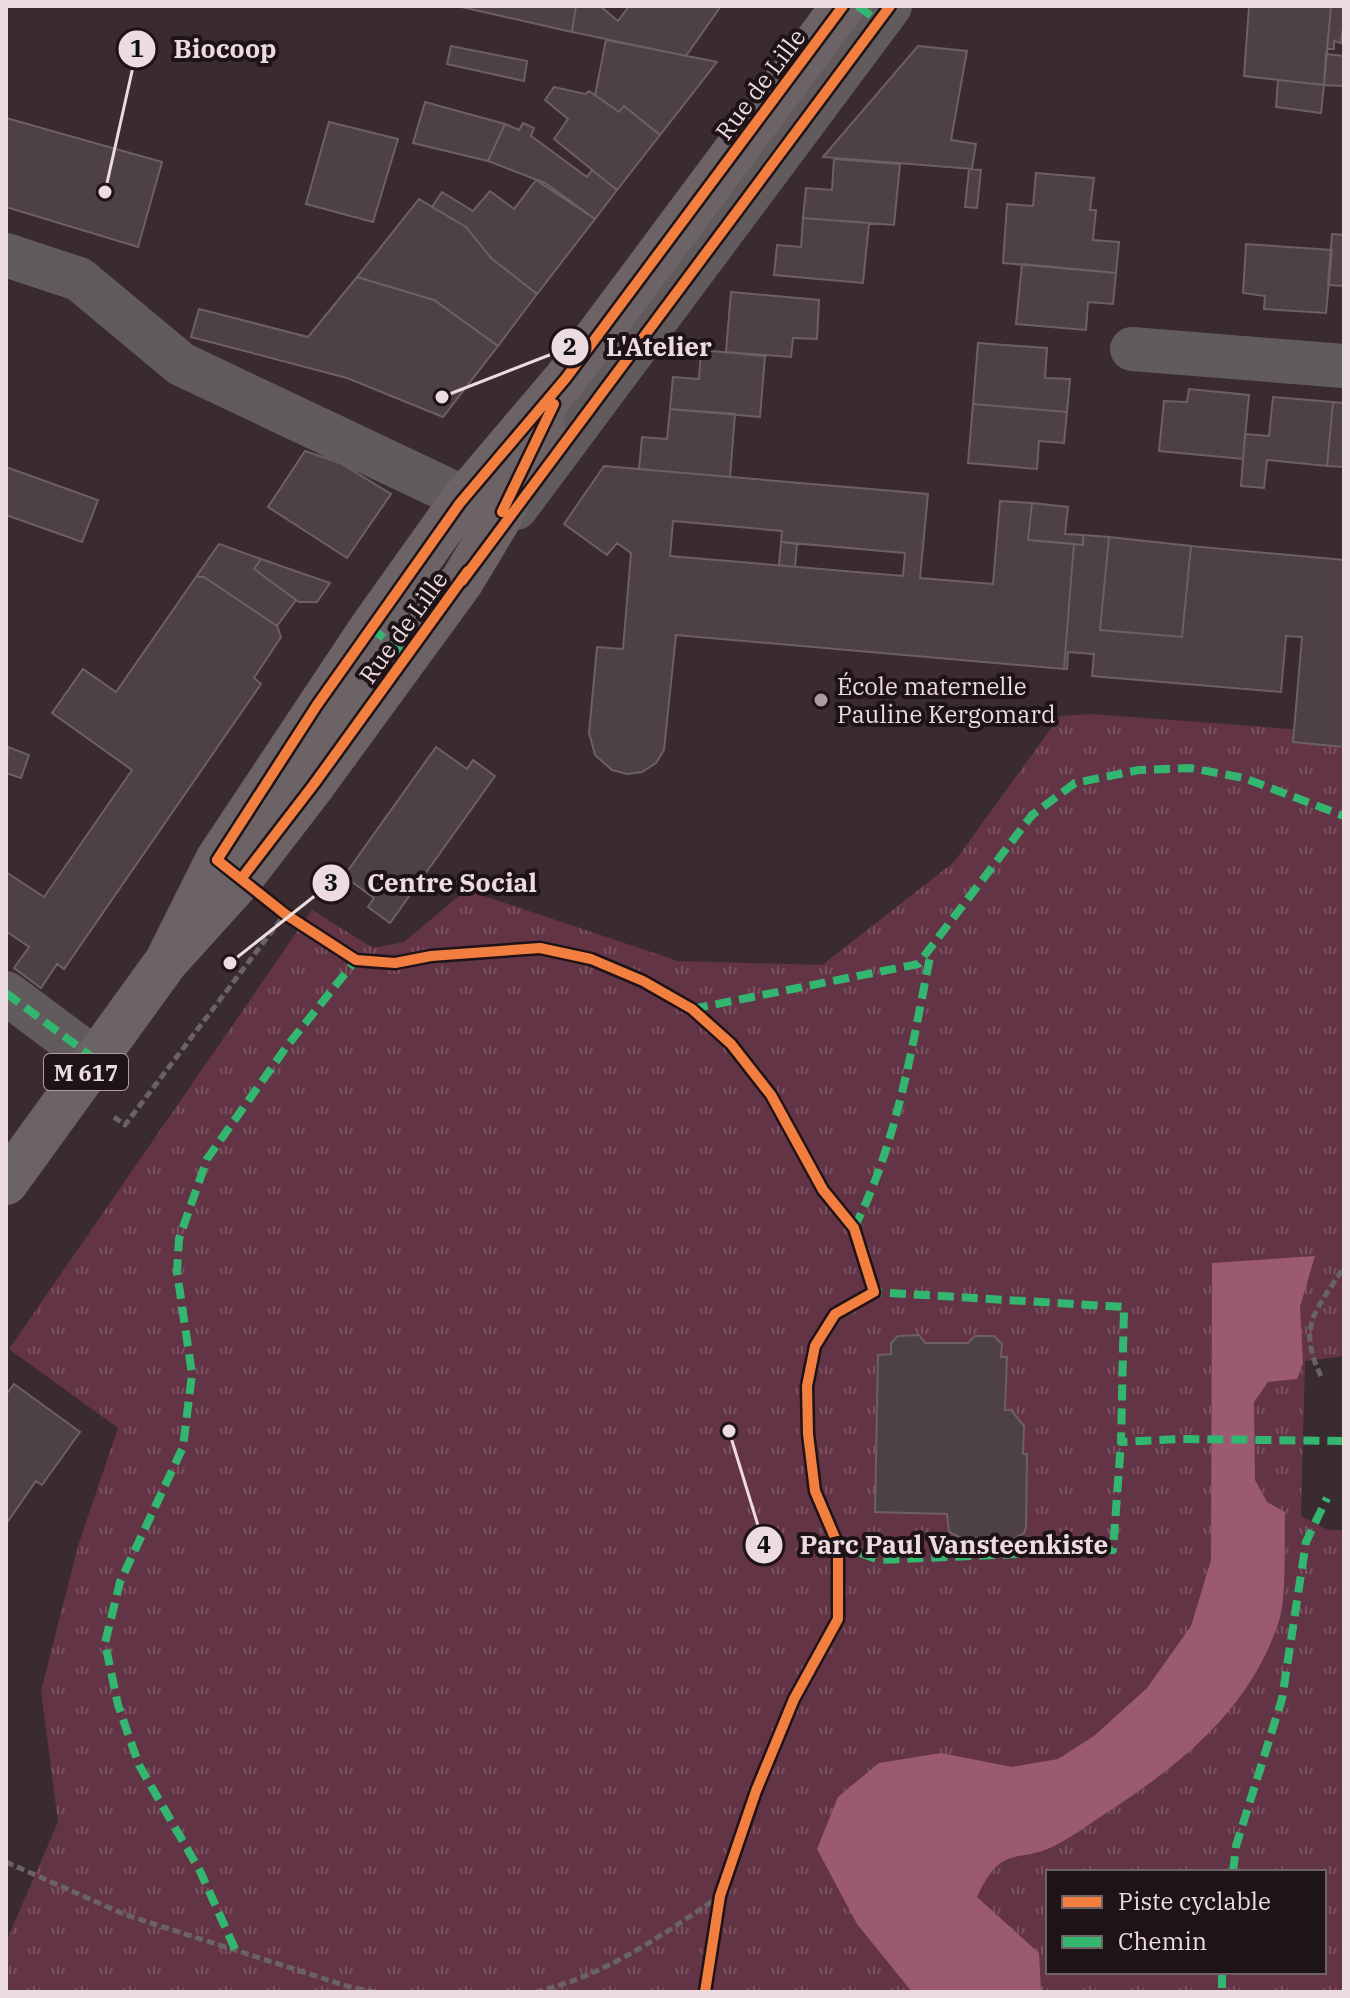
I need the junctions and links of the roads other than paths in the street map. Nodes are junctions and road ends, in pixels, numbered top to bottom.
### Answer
1 (843, 6) edge
2 (890, 6) edge
3 (6, 255) edge
4 (1132, 349) dead end
5 (1344, 366) edge
6 (566, 378) junction
7 (464, 498) junction
8 (462, 581) junction
9 (166, 962) junction
10 (6, 993) edge
11 (85, 1074) junction
12 (6, 1183) edge

1 - 6 main road, Rue de Lille / M 617
2 - 8 street
3 - 7 street
4 - 5 street
6 - 7 main road, Rue de Lille / M 617
6 - 8 main road, Rue de Lille / M 617
7 - 9 main road, Rue de Lille / M 617
8 - 9 main road, Rue de Lille / M 617
9 - 11 main road, Rue de Lille / M 617
10 - 11 street
11 - 12 main road, Rue de Lille / M 617

